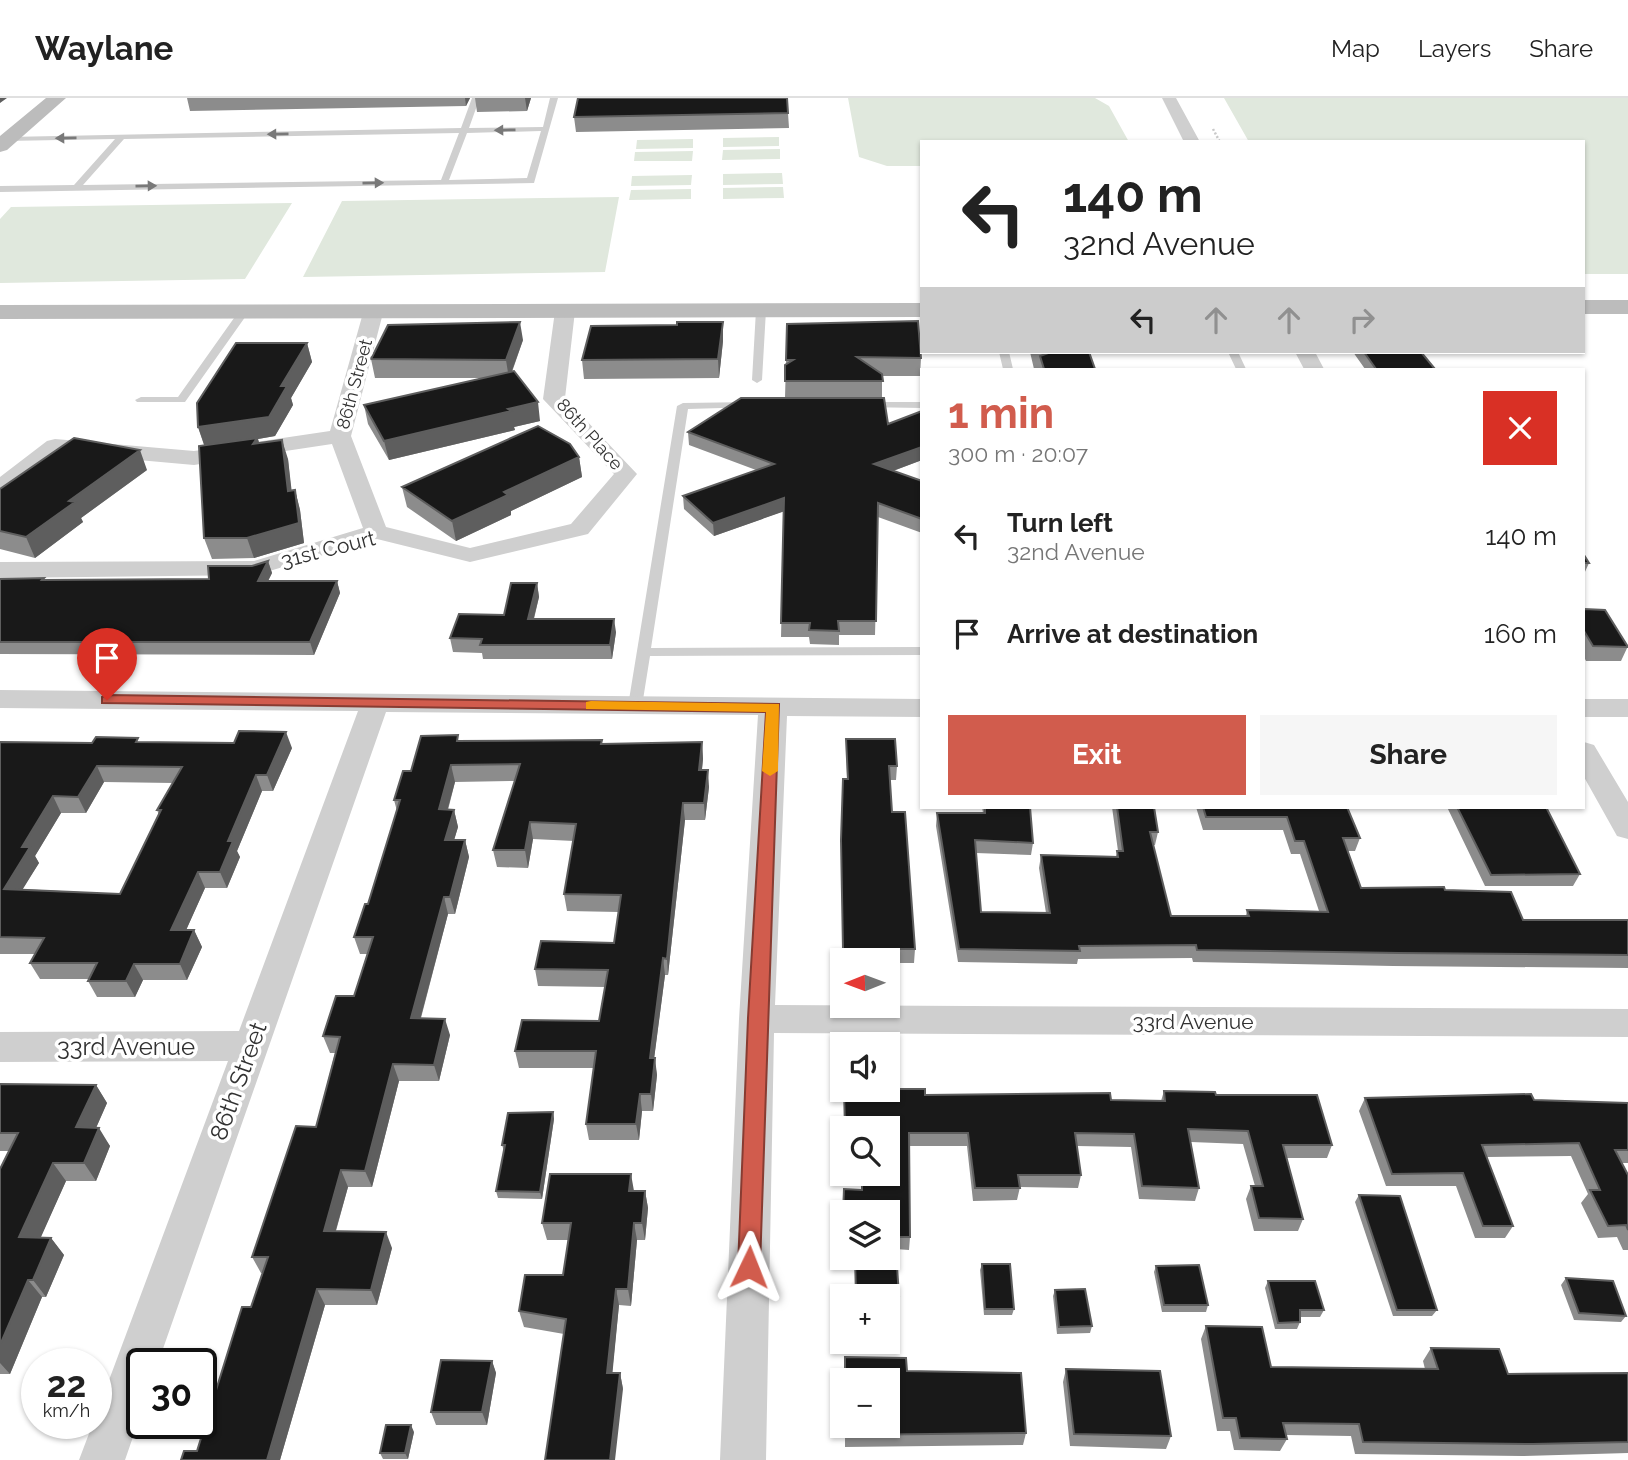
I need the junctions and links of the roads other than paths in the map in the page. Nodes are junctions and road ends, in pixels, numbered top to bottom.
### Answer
1 (57, 98) edge
2 (483, 98) edge
3 (554, 98) edge
4 (1168, 98) edge
5 (546, 130) junction
6 (463, 131) junction
7 (124, 136) junction
8 (1191, 140) edge
9 (4, 143) edge
10 (444, 182) junction
11 (77, 187) junction
12 (0, 188) edge
13 (1585, 307) edge
14 (1628, 307) edge
15 (761, 310) junction
16 (920, 310) edge
17 (565, 311) junction
18 (0, 313) edge
19 (243, 313) junction
20 (373, 313) junction
21 (757, 380) dead end
22 (141, 400) dead end
23 (762, 405) edge
24 (856, 405) edge
25 (920, 405) edge
26 (340, 436) junction
27 (626, 474) joint
28 (0, 488) edge
29 (376, 533) junction
30 (0, 570) edge
31 (920, 651) edge
32 (644, 652) junction
33 (0, 699) edge
34 (375, 703) junction
35 (635, 706) junction
36 (773, 708) junction
37 (920, 708) edge
38 (1585, 708) edge
39 (1628, 708) edge
40 (1585, 754) edge
41 (1628, 828) edge
42 (757, 1018) junction
43 (1628, 1023) edge
44 (251, 1045) junction
45 (0, 1047) edge
46 (102, 1460) edge
47 (743, 1460) edge

1 - 9 street
2 - 6 lane
3 - 5 lane
4 - 8 street
5 -> 6 lane
5 - 10 lane
6 -> 7 lane
6 - 10 lane
7 -> 9 lane
7 - 11 lane
11 -> 10 lane
11 - 12 lane
13 - 14 street
15 - 16 street
15 - 17 street
15 - 21 lane
17 - 20 street
17 - 27 street, 86th Place
18 - 19 street
19 - 20 street
19 - 22 lane
20 - 26 street, 86th Street
23 - 32 lane
24 - 25 lane
26 - 28 street
26 - 29 street, 86th Street
27 - 29 street, 31st Court
29 - 30 street, 31st Court
31 - 32 lane
32 - 35 lane
33 - 34 street
34 - 35 street
34 - 44 street, 86th Street
35 - 36 street
36 - 37 street
36 - 42 street
38 - 39 street
40 - 41 street
42 - 43 street, 33rd Avenue
42 - 47 street
44 - 45 street, 33rd Avenue
44 - 46 street, 86th Street

